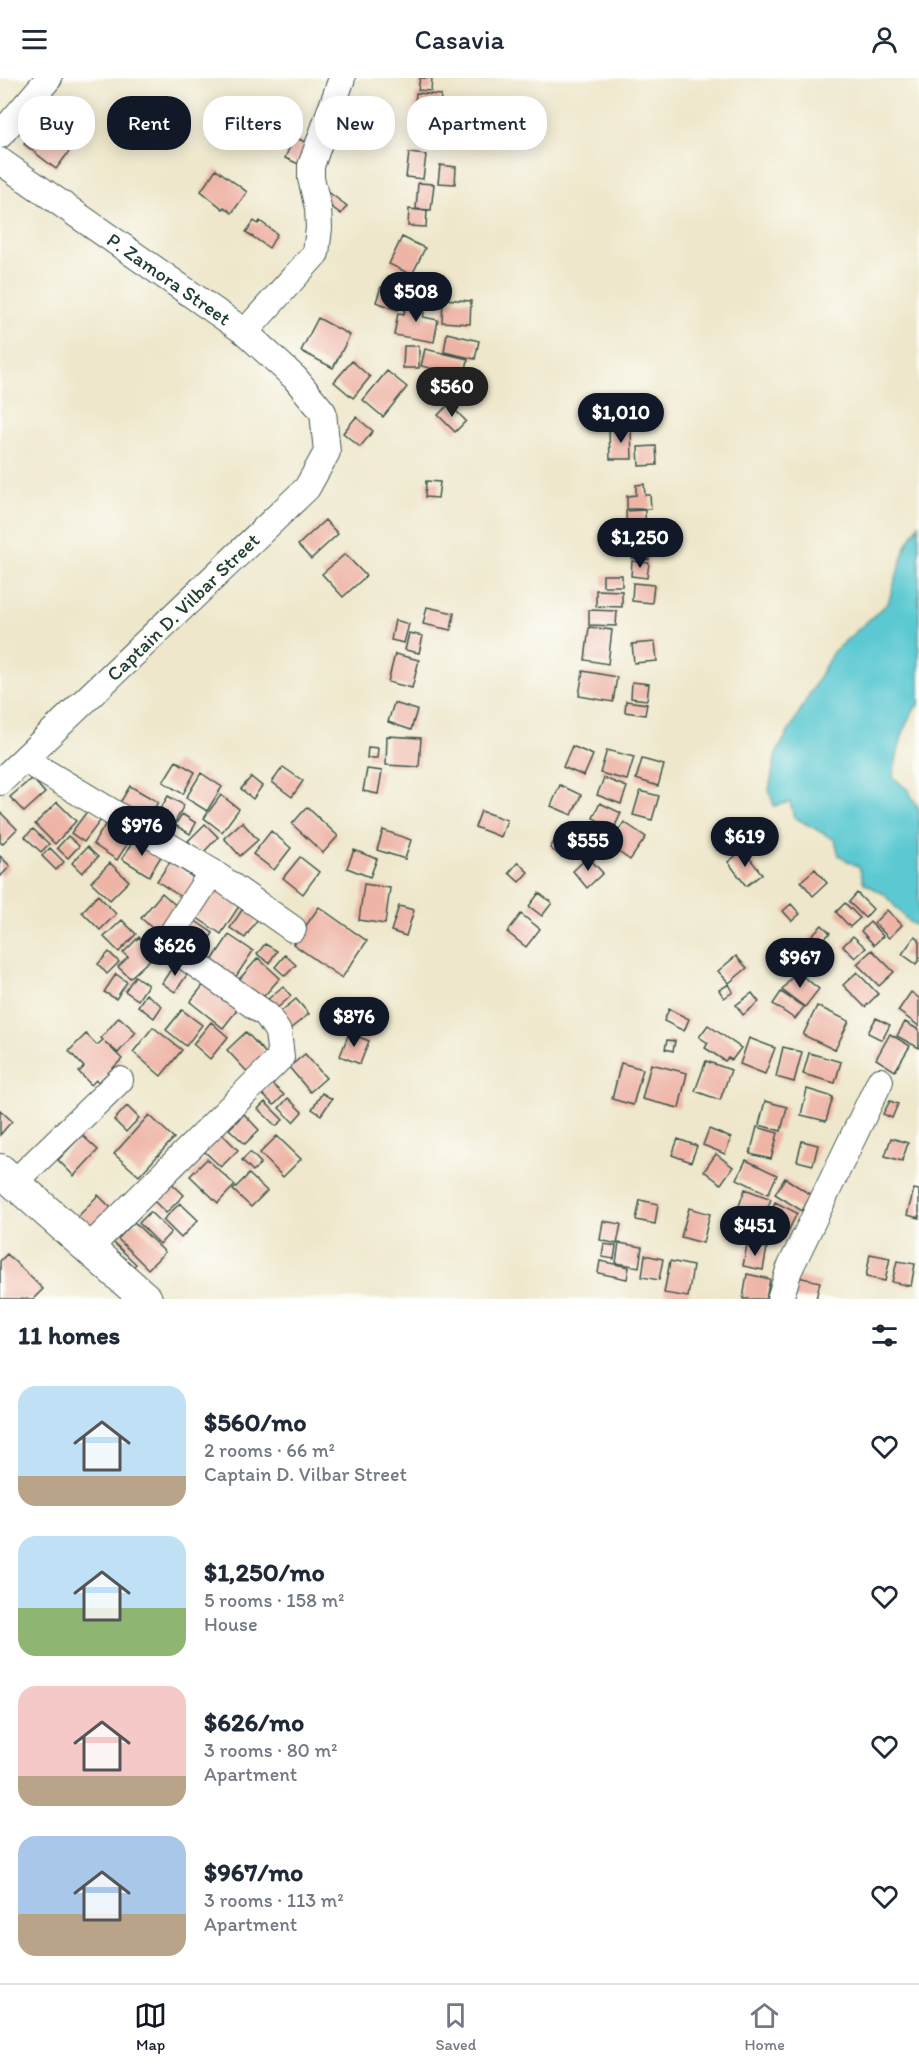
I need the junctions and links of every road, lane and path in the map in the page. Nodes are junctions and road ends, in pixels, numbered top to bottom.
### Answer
1 (49, 78) edge
2 (342, 78) edge
3 (0, 135) edge
4 (0, 161) edge
5 (245, 332) junction
6 (323, 412) joint
7 (25, 760) junction
8 (0, 782) edge
9 (212, 872) junction
10 (293, 929) dead end
11 (120, 1080) dead end
12 (880, 1081) dead end
13 (7, 1176) edge
14 (88, 1249) junction
15 (146, 1299) edge
16 (780, 1299) edge

1 - 3 street
2 - 5 street
4 - 5 street, P. Zamora Street
5 - 6 street, P. Zamora Street
6 - 7 street, Captain D. Vilbar Street
7 - 8 street, Captain D. Vilbar Street
7 - 9 street
9 - 10 street
9 - 14 street
11 - 13 street
12 - 16 street
13 - 14 street
14 - 15 street

